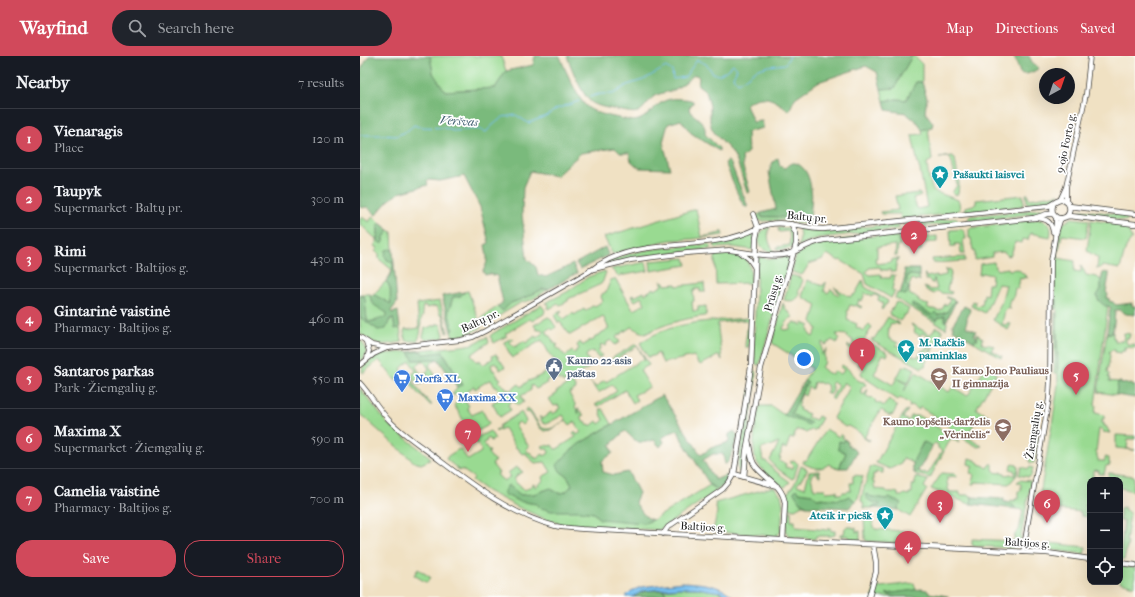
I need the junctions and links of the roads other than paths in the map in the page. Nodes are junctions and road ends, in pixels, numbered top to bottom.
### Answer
1 (1090, 56) edge
2 (1066, 187) junction
3 (1060, 200) junction
4 (1068, 204) junction
5 (1053, 205) junction
6 (753, 214) dead end
7 (1135, 214) edge
8 (964, 215) junction
9 (1055, 216) junction
10 (1034, 218) junction
11 (1064, 218) junction
12 (901, 221) junction
13 (1133, 223) edge
14 (791, 224) junction
15 (966, 225) junction
16 (758, 228) junction
17 (902, 232) junction
18 (1055, 238) junction
19 (712, 241) junction
20 (756, 245) junction
21 (713, 251) junction
22 (738, 251) junction
23 (794, 251) junction
24 (756, 254) junction
25 (766, 255) junction
26 (754, 268) junction
27 (590, 270) junction
28 (360, 337) edge
29 (366, 342) junction
30 (388, 348) junction
31 (366, 360) junction
32 (360, 365) edge
33 (751, 368) junction
34 (761, 368) junction
35 (360, 380) edge
36 (360, 383) edge
37 (364, 387) junction
38 (748, 440) junction
39 (734, 474) junction
40 (744, 477) junction
41 (777, 486) junction
42 (663, 534) junction
43 (783, 540) junction
44 (873, 545) junction
45 (1023, 552) junction
46 (1087, 558) edge
47 (1123, 563) edge
48 (1135, 565) edge
49 (869, 597) edge

1 - 2 street, 9-ojo Forto g.
2 - 3 street, 9-ojo Forto g.
2 - 4 street, 9-ojo Forto g.
3 - 4 main road
3 - 5 main road, Baltų pr.
4 - 7 main road
4 - 11 main road
5 - 8 main road, Baltų pr.
5 - 9 main road
6 - 16 street
7 - 13 main road
8 - 12 main road, Baltų pr.
8 - 15 main road
9 - 10 main road, Baltų pr.
9 - 11 main road, Baltų pr.
9 - 18 street, Žiemgalių g.
10 - 15 main road, Baltų pr.
10 - 18 street
11 - 13 main road, Baltų pr.
11 - 18 street, Žiemgalių g.
12 - 14 main road, Baltų pr.
12 - 17 main road
14 - 16 main road, Baltų pr.
14 - 23 main road, Prūsų g.
15 - 17 main road, Baltų pr.
16 - 19 street, Baltų pr.
16 - 20 main road, Prūsų g.
17 - 23 main road, Baltų pr.
18 - 45 street, Žiemgalių g.
19 - 21 street
19 - 27 street, Baltų pr.
20 - 24 main road, Prūsų g.
20 - 25 main road
21 - 22 street, Baltų pr.
21 - 27 street, Baltų pr.
22 - 24 street, Baltų pr.
22 - 26 street
23 - 25 main road, Baltų pr.
23 - 34 main road, Prūsų g.
24 - 25 main road, Baltų pr.
24 - 26 main road, Prūsų g.
26 - 33 main road, Prūsų g.
27 - 30 street, Baltų pr.
28 - 29 street, Baltų pr.
29 - 30 street, Baltų pr.
29 - 31 street
30 - 31 street
31 - 32 street
33 - 34 main road
33 - 39 main road, Prūsų g.
34 - 38 main road, Prūsų g.
35 - 37 street, Baltijos g.
36 - 37 street, Baltijos g.
37 - 42 street, Baltijos g.
38 - 40 main road, Prūsų g.
38 - 41 main road, Prūsų g.
39 - 40 main road
39 - 42 street, Prūsų g.
40 - 41 main road
41 - 43 main road, Prūsų g.
42 - 43 street, Baltijos g.
43 - 44 main road, Baltijos g.
44 - 45 main road, Baltijos g.
44 - 49 main road
45 - 46 main road, Baltijos g.
47 - 48 main road

